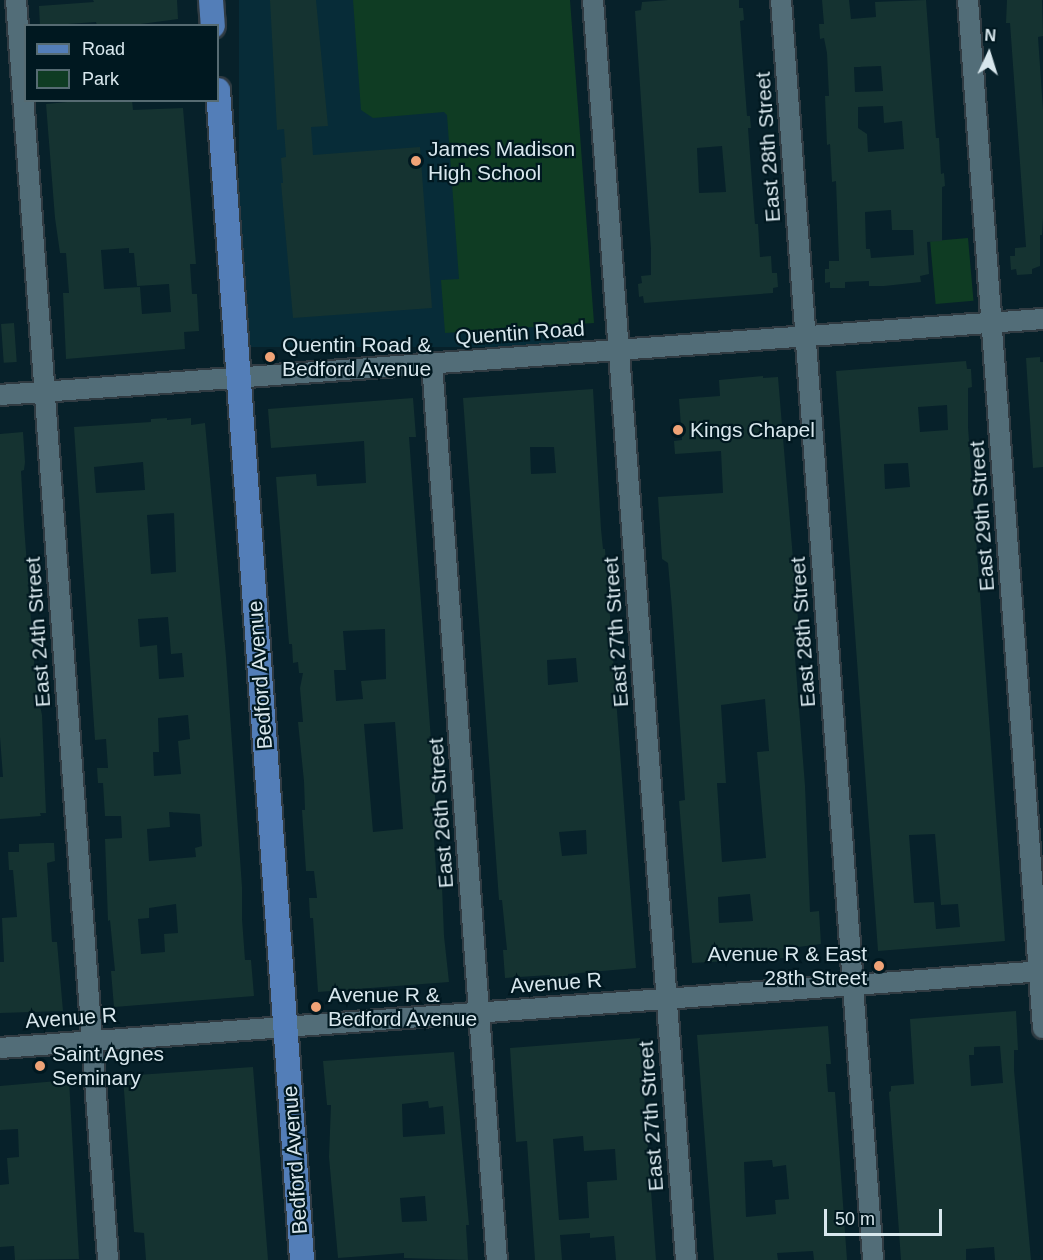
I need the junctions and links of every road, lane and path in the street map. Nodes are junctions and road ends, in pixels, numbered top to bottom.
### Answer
1 (16, 0) edge
2 (211, 0) edge
3 (593, 0) edge
4 (781, 0) edge
5 (968, 0) edge
6 (213, 24) edge
7 (219, 102) edge
8 (1043, 319) edge
9 (992, 322) junction
10 (806, 336) junction
11 (619, 350) junction
12 (432, 363) junction
13 (239, 377) junction
14 (45, 392) junction
15 (0, 395) edge
16 (1041, 971) edge
17 (853, 985) junction
18 (667, 999) junction
19 (479, 1012) junction
20 (285, 1027) junction
21 (1043, 1028) edge
22 (92, 1041) junction
23 (0, 1048) edge
24 (108, 1260) edge
25 (302, 1260) edge
26 (497, 1260) edge
27 (686, 1260) edge
28 (873, 1260) edge

1 - 14 street, East 24th Street
2 - 6 main road
3 - 11 street, East 27th Street
4 - 10 street, East 28th Street
5 - 9 street, East 29th Street
7 - 13 main road, Bedford Avenue
8 - 9 street, Quentin Road
9 - 10 street, Quentin Road
9 - 16 street, East 29th Street
10 - 11 street, Quentin Road
10 - 17 street, East 28th Street
11 - 12 street, Quentin Road
11 - 18 street, East 27th Street
12 - 13 street, Quentin Road
12 - 19 street, East 26th Street
13 - 14 street, Quentin Road
13 - 20 main road, Bedford Avenue
14 - 15 street, Quentin Road
14 - 22 street, East 24th Street
16 - 17 street, Avenue R
16 - 21 street, East 29th Street
17 - 18 street, Avenue R
17 - 28 street, East 28th Street
18 - 19 street, Avenue R
18 - 27 street, East 27th Street
19 - 20 street, Avenue R
19 - 26 street, East 26th Street
20 - 22 street, Avenue R
20 - 25 main road, Bedford Avenue
22 - 23 street, Avenue R
22 - 24 street, East 24th Street

